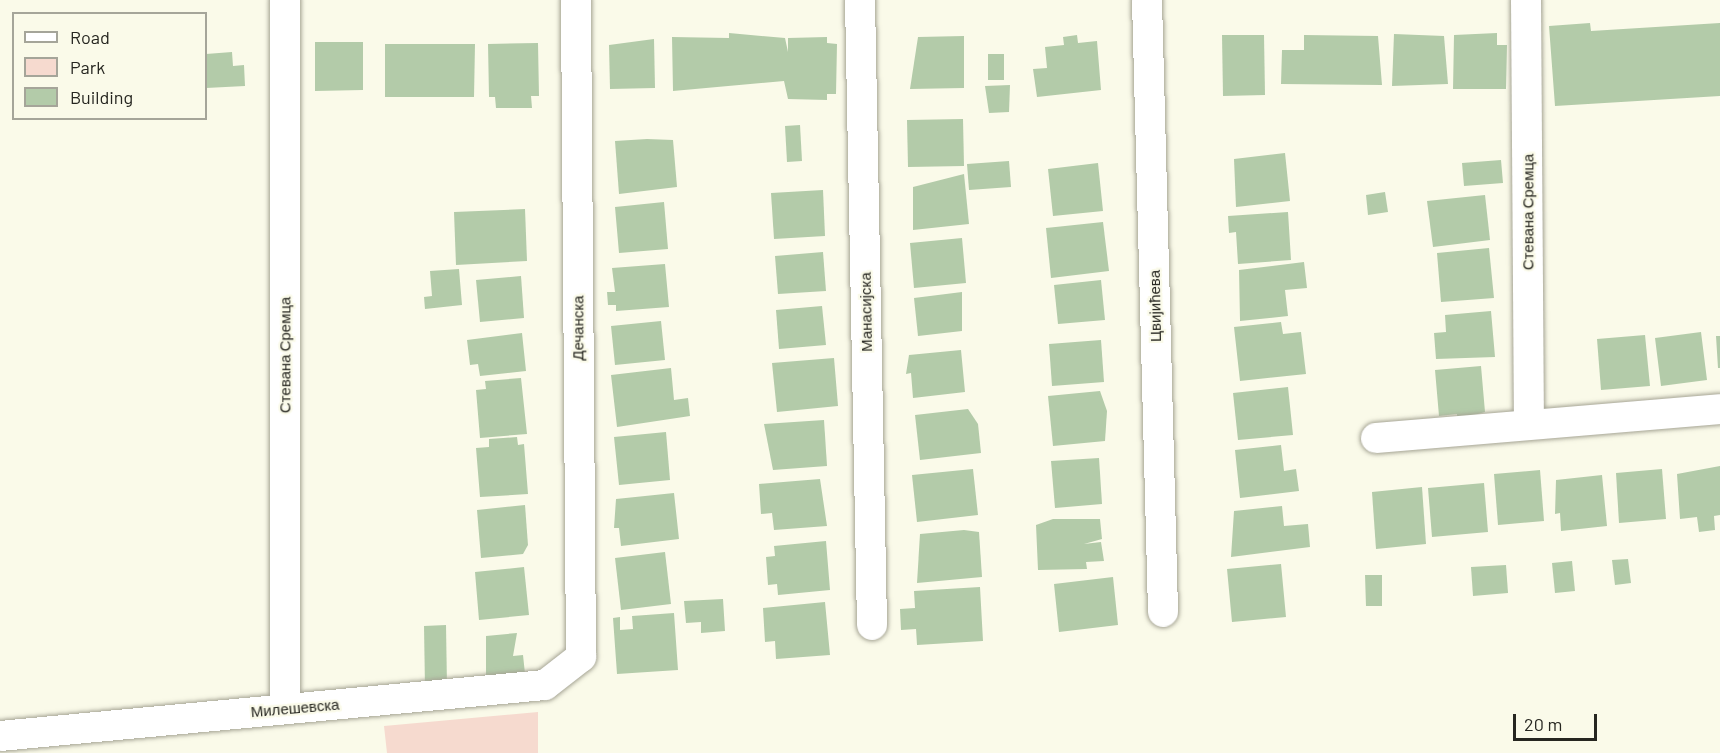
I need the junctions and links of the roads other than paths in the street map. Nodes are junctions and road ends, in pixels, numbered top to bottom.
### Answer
1 (285, 0) edge
2 (576, 0) edge
3 (860, 0) edge
4 (1147, 0) edge
5 (1526, 0) edge
6 (1720, 409) edge
7 (1529, 424) junction
8 (1376, 438) dead end
9 (1163, 612) dead end
10 (872, 625) dead end
11 (580, 657) joint
12 (285, 709) junction
13 (0, 736) edge

1 - 12 street, Стевана Сремца
2 - 11 street, Дечанска
3 - 10 street, Манасијска
4 - 9 street, Цвијићева
5 - 7 street, Стевана Сремца
6 - 7 street
7 - 8 street
11 - 12 street, Милешевска
12 - 13 street, Милешевска

